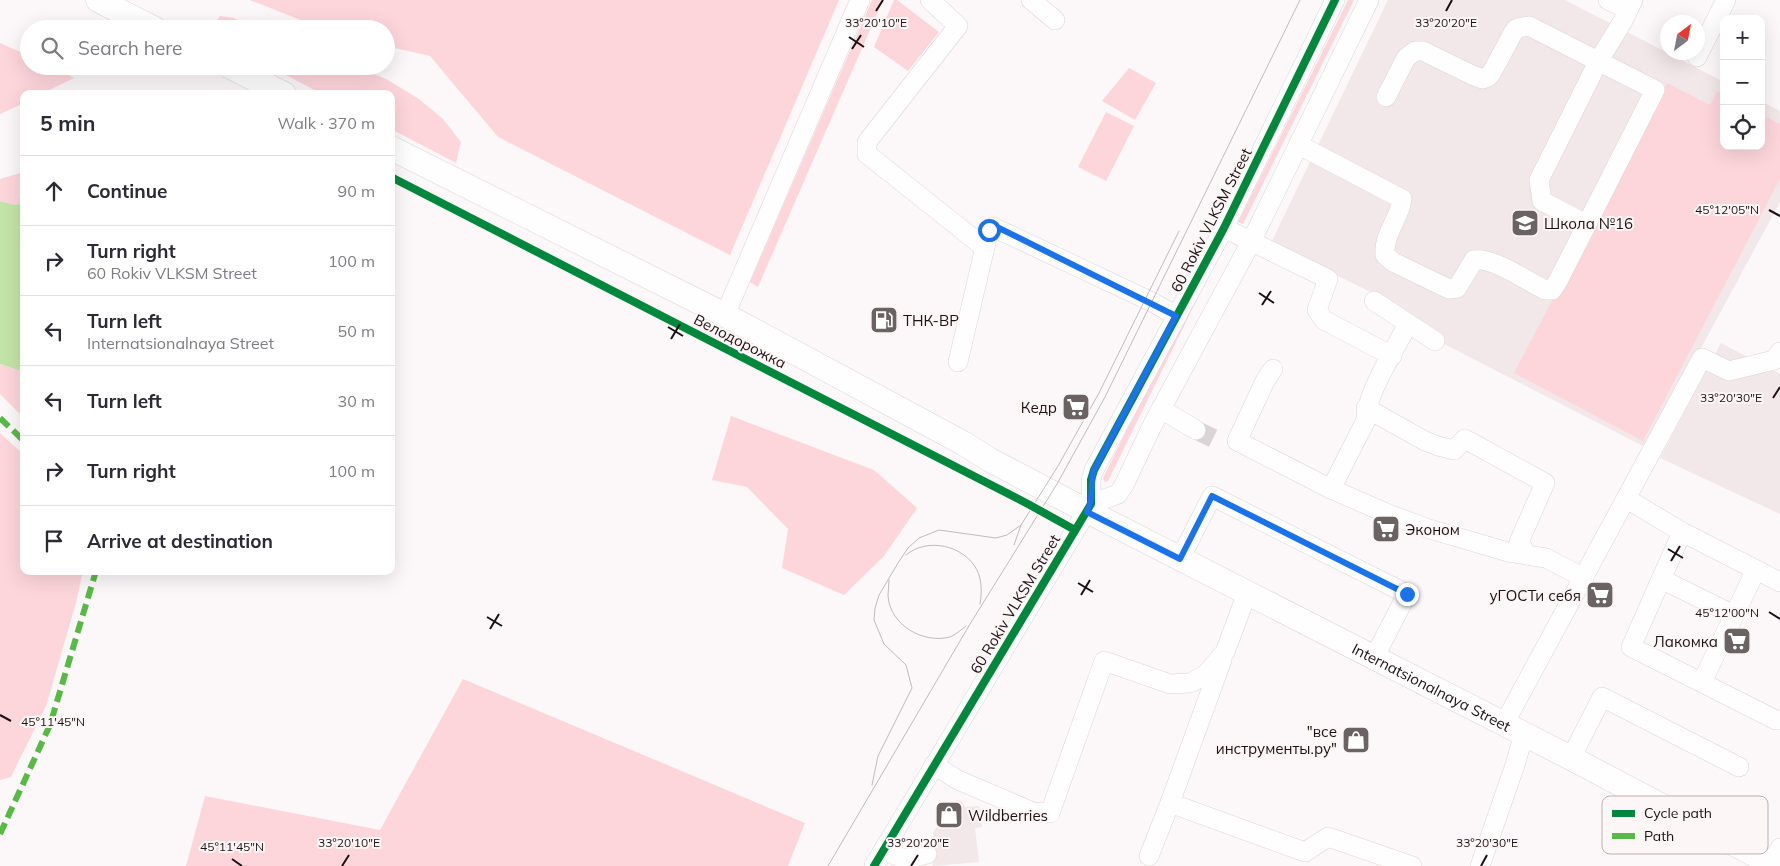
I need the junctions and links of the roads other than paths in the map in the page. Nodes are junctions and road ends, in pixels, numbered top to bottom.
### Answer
1 (860, 0) edge
2 (930, 0) edge
3 (1031, 0) edge
4 (1335, 0) edge
5 (1369, 0) edge
6 (1608, 0) edge
7 (1726, 0) edge
8 (103, 1) edge
9 (1630, 5) edge
10 (138, 20) edge
11 (1055, 20) dead end
12 (1705, 41) edge
13 (1599, 60) junction
14 (247, 75) edge
15 (276, 90) edge
16 (1386, 97) dead end
17 (1299, 144) junction
18 (395, 150) edge
19 (1586, 224) junction
20 (1224, 228) junction
21 (1250, 242) junction
22 (985, 248) junction
23 (1374, 301) dead end
24 (725, 315) junction
25 (1176, 316) junction
26 (1408, 324) junction
27 (1435, 341) dead end
28 (1392, 356) junction
29 (1778, 357) edge
30 (958, 362) dead end
31 (1273, 369) dead end
32 (1366, 408) junction
33 (1161, 409) junction
34 (1196, 430) tunnel mouth
35 (1331, 489) junction
36 (1626, 499) junction
37 (1089, 508) junction
38 (1682, 532) junction
39 (1527, 555) junction
40 (1180, 559) junction
41 (1756, 570) junction
42 (1584, 578) junction
43 (1661, 579) junction
44 (1780, 582) edge
45 (1247, 593) junction
46 (1734, 616) junction
47 (1225, 652) junction
48 (1374, 658) junction
49 (1702, 682) junction
50 (1780, 720) edge
51 (1514, 729) junction
52 (1571, 758) junction
53 (934, 765) junction
54 (1739, 767) dead end
55 (1648, 796) edge
56 (1170, 803) junction
57 (884, 849) junction
58 (927, 854) dead end
59 (1149, 856) dead end
60 (874, 866) edge
61 (1412, 866) edge
62 (1480, 866) edge

1 - 24 street
2 - 22 street
3 - 11 street
4 - 20 street, 60 Rokiv VLKSM Street
5 - 17 street
6 - 9 street
7 - 12 street
8 - 10 main road
9 - 13 street
13 - 16 street
13 - 19 street
13 - 19 street
14 - 15 main road
17 - 19 street
17 - 21 street
18 - 24 main road, Internatsionalnaya Street
20 - 21 street
20 - 25 street, 60 Rokiv VLKSM Street
21 - 28 street
21 - 33 street
22 - 25 street
22 - 30 street
23 - 26 street
24 - 37 main road, Internatsionalnaya Street
25 - 37 street, 60 Rokiv VLKSM Street
26 - 27 street
26 - 28 street
28 - 32 street
29 - 36 street
31 - 35 street
32 - 35 street
32 - 39 street
33 - 34 street
33 - 37 street
35 - 39 street
36 - 38 street
36 - 42 street
37 - 40 main road, Internatsionalnaya Street
37 - 53 street, 60 Rokiv VLKSM Street
38 - 41 street
38 - 43 street
39 - 42 street
40 - 45 main road, Internatsionalnaya Street
40 - 48 street
41 - 44 street
41 - 46 street
42 - 51 street
43 - 46 street
43 - 49 street
45 - 47 street
45 - 48 main road, Internatsionalnaya Street
46 - 49 street
47 - 53 street
47 - 56 street
48 - 51 main road, Internatsionalnaya Street
49 - 50 street
51 - 52 main road, Internatsionalnaya Street
51 - 62 street
52 - 54 street
52 - 55 main road, Internatsionalnaya Street
53 - 57 street, 60 Rokiv VLKSM Street
56 - 59 street
56 - 61 street
57 - 58 street
57 - 60 street, 60 Rokiv VLKSM Street

